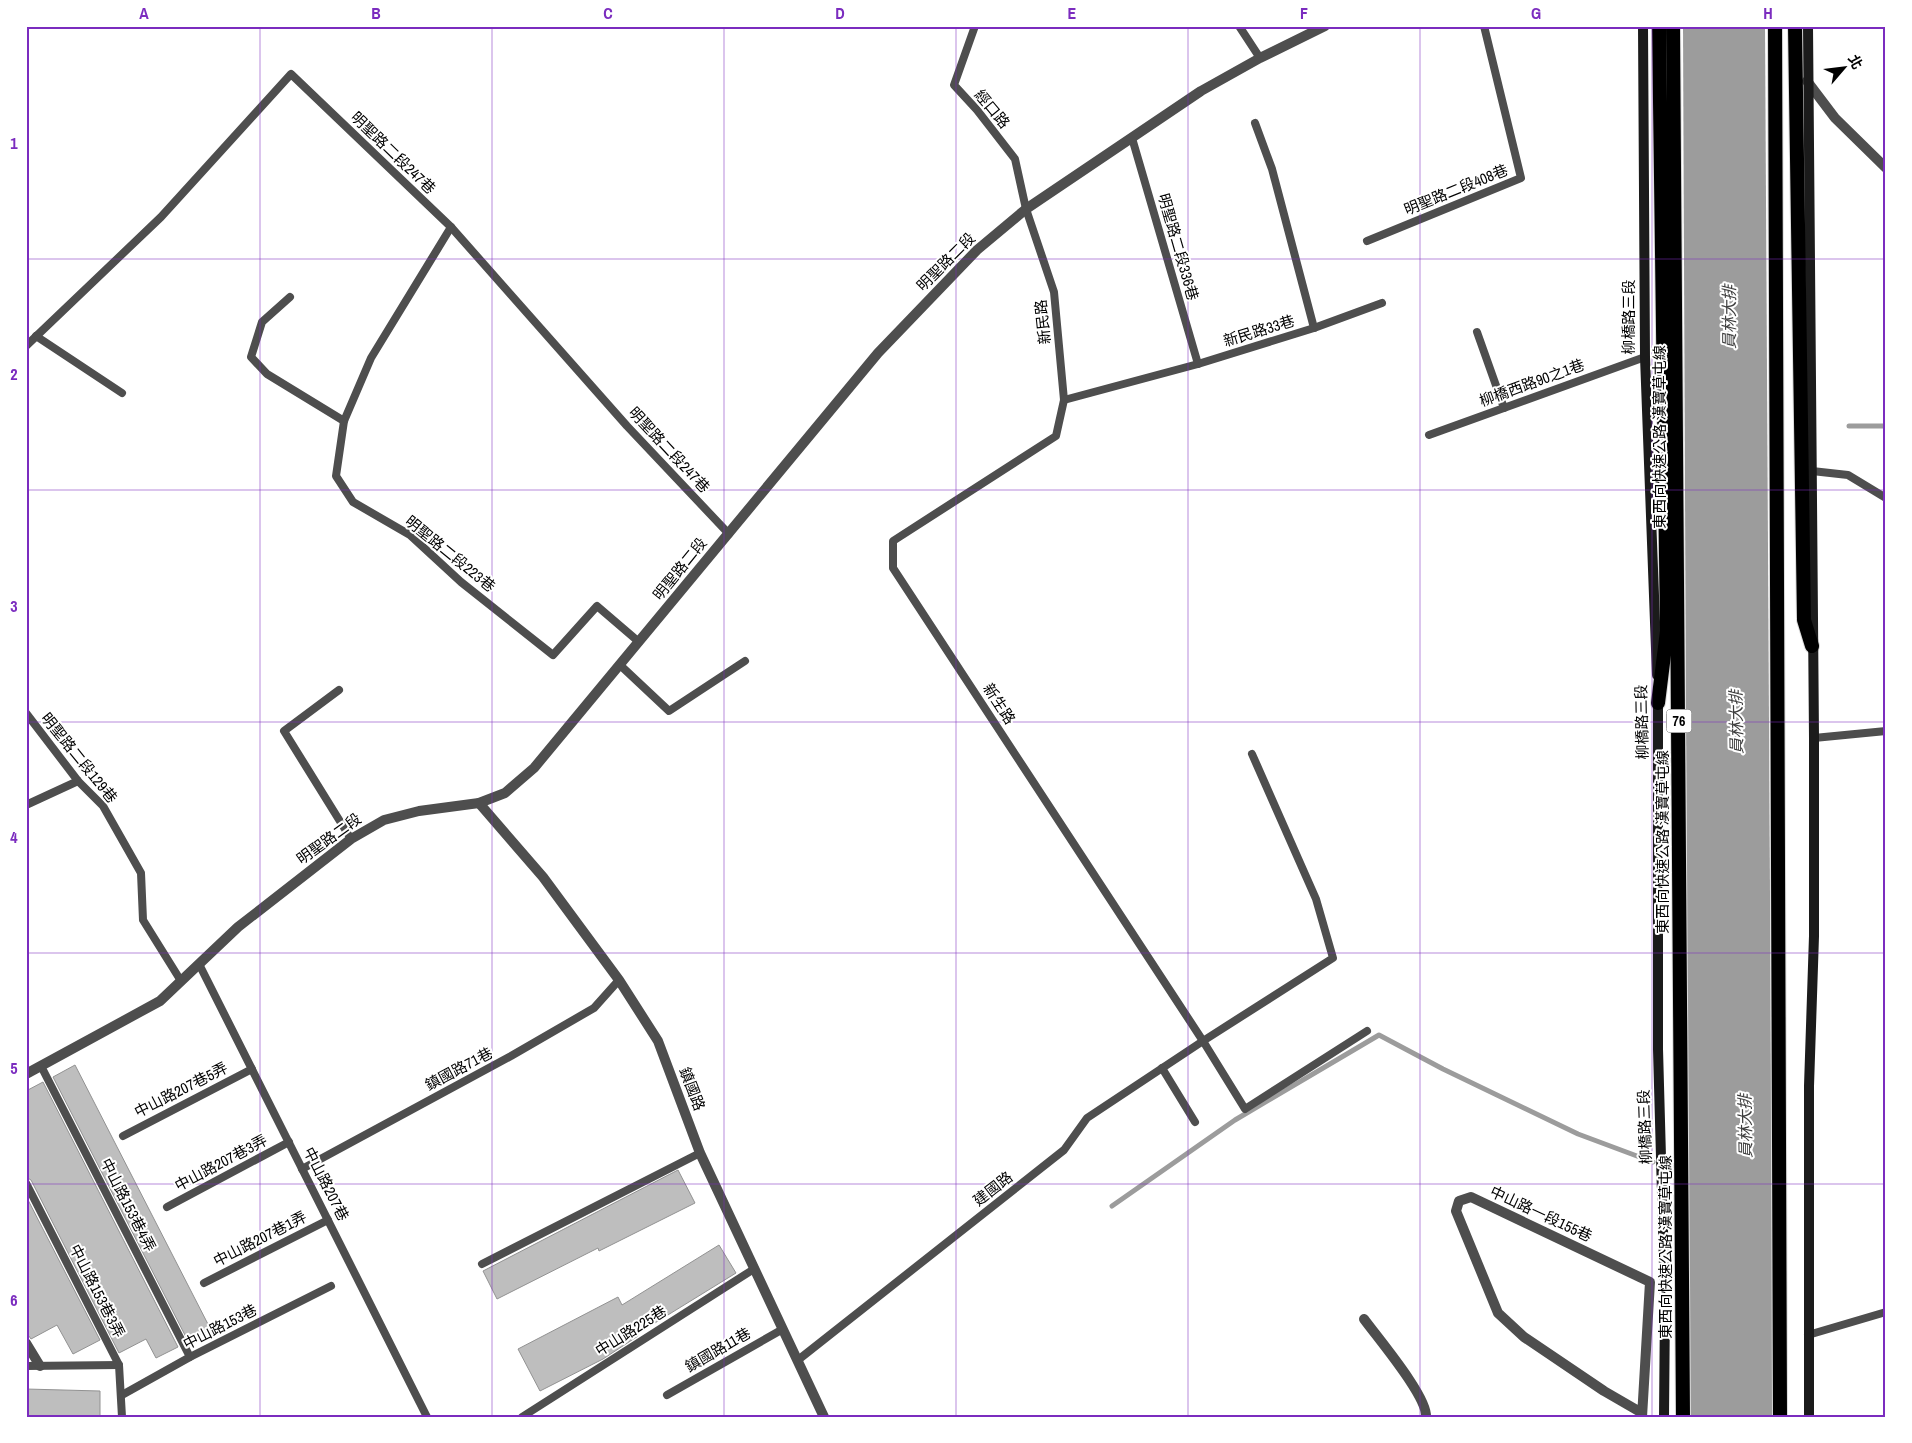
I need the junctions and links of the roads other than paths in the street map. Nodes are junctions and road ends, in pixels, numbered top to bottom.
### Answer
1 (975, 26) edge
2 (1240, 26) edge
3 (1325, 26) edge
4 (1484, 26) edge
5 (1643, 26) edge
6 (1659, 26) edge
7 (1673, 26) edge
8 (1775, 26) edge
9 (1795, 26) edge
10 (1808, 26) edge
11 (1260, 58) junction
12 (1807, 81) junction
13 (1255, 123) dead end
14 (1132, 138) junction
15 (1886, 168) edge
16 (1026, 209) junction
17 (451, 227) junction
18 (1367, 241) dead end
19 (290, 297) dead end
20 (1382, 303) dead end
21 (1314, 328) junction
22 (1477, 332) dead end
23 (36, 336) junction
24 (26, 346) edge
25 (1644, 357) junction
26 (1198, 364) junction
27 (122, 393) dead end
28 (1064, 400) junction
29 (1504, 408) junction
30 (344, 421) junction
31 (1428, 435) dead end
32 (1056, 436) joint
33 (1812, 472) junction
34 (1886, 498) edge
35 (729, 534) junction
36 (639, 642) junction
37 (1812, 646) junction
38 (745, 661) dead end
39 (620, 665) junction
40 (339, 690) dead end
41 (1658, 704) junction
42 (26, 713) edge
43 (1886, 731) edge
44 (1814, 738) junction
45 (1252, 754) dead end
46 (78, 781) junction
47 (479, 803) junction
48 (26, 805) edge
49 (351, 839) junction
50 (199, 964) junction
51 (620, 980) junction
52 (181, 981) junction
53 (1367, 1031) dead end
54 (1204, 1041) junction
55 (41, 1066) junction
56 (252, 1068) junction
57 (1162, 1068) junction
58 (26, 1074) edge
59 (1195, 1122) dead end
60 (123, 1136) dead end
61 (289, 1142) junction
62 (700, 1153) junction
63 (302, 1169) junction
64 (26, 1183) edge
65 (167, 1208) dead end
66 (328, 1220) junction
67 (482, 1264) dead end
68 (754, 1269) junction
69 (204, 1283) dead end
70 (331, 1286) dead end
71 (1886, 1312) edge
72 (1364, 1319) dead end
73 (783, 1329) junction
74 (1808, 1334) junction
75 (26, 1342) edge
76 (190, 1357) junction
77 (798, 1360) junction
78 (119, 1365) junction
79 (26, 1366) edge
80 (40, 1366) junction
81 (122, 1395) junction
82 (667, 1395) dead end
83 (1642, 1415) edge
84 (122, 1417) edge
85 (427, 1417) edge
86 (522, 1417) edge
87 (824, 1417) edge
88 (1426, 1417) edge
89 (1664, 1417) edge
90 (1683, 1417) edge
91 (1780, 1417) edge
92 (1810, 1417) edge

1 - 16 lane, 經口路
2 - 11 lane
3 - 11 street, 明聖路二段
4 - 18 lane, 明聖路二段408巷
5 - 25 main road, 柳橋路三段
6 - 41 highway
7 - 90 highway, 東西向快速公路 漢寶草屯線 / 76
8 - 91 highway
9 - 37 highway
10 - 12 main road
11 - 14 street, 明聖路二段
12 - 15 street
12 - 33 main road
13 - 21 lane, 新民路33巷
14 - 16 street, 明聖路二段
14 - 26 lane, 明聖路二段336巷
16 - 28 lane, 新民路
16 - 35 street, 明聖路二段
17 - 23 lane, 明聖路二段247巷
17 - 30 lane, 明聖路二段223巷
17 - 35 lane, 明聖路二段247巷
19 - 30 lane
20 - 21 lane
21 - 26 lane, 新民路33巷
22 - 29 lane
23 - 24 lane, 明聖路二段247巷
23 - 27 lane
25 - 29 lane, 柳橋西路90之1巷
25 - 41 main road, 柳橋路三段
26 - 28 lane, 新民路33巷
28 - 32 lane, 新民路
29 - 31 lane, 柳橋西路90之1巷
30 - 36 lane, 明聖路二段223巷
32 - 54 lane, 新生路
33 - 34 lane
33 - 37 main road
35 - 36 street, 明聖路二段
36 - 39 street, 明聖路二段
37 - 44 main road
38 - 39 lane
39 - 47 street, 明聖路二段
40 - 49 lane
41 - 89 main road, 柳橋路三段
42 - 46 lane, 明聖路二段129巷
43 - 44 lane
44 - 74 main road
45 - 54 lane, 建國路
46 - 48 lane
46 - 52 lane, 明聖路二段129巷
47 - 49 street, 明聖路二段
47 - 51 street, 鎮國路
49 - 50 street, 明聖路二段
50 - 52 street, 明聖路二段
50 - 56 lane, 中山路207巷
51 - 62 street, 鎮國路
51 - 63 lane, 鎮國路71巷
52 - 55 street, 明聖路二段
53 - 54 lane
54 - 57 lane, 建國路
55 - 58 street, 明聖路二段
55 - 76 lane, 中山路153巷4弄
56 - 60 lane, 中山路207巷5弄
56 - 61 lane, 中山路207巷
57 - 59 lane
57 - 77 lane, 建國路
61 - 63 lane, 中山路207巷
61 - 65 lane, 中山路207巷3弄
62 - 67 lane
62 - 68 street, 鎮國路
63 - 66 lane, 中山路207巷
64 - 78 lane, 中山路153巷3弄
66 - 69 lane, 中山路207巷1弄
66 - 85 lane, 中山路207巷
68 - 73 street, 鎮國路
68 - 86 lane, 中山路225巷
70 - 76 lane, 中山路153巷
71 - 74 lane
72 - 88 street
73 - 77 street, 鎮國路
73 - 82 lane, 鎮國路11巷
74 - 92 main road
75 - 80 street
76 - 81 lane, 中山路153巷
77 - 87 street, 鎮國路
78 - 80 lane
78 - 81 lane, 中山路153巷3弄
79 - 80 lane
81 - 84 lane, 中山路153巷3弄
83 - 83 street, 中山路一段155巷

